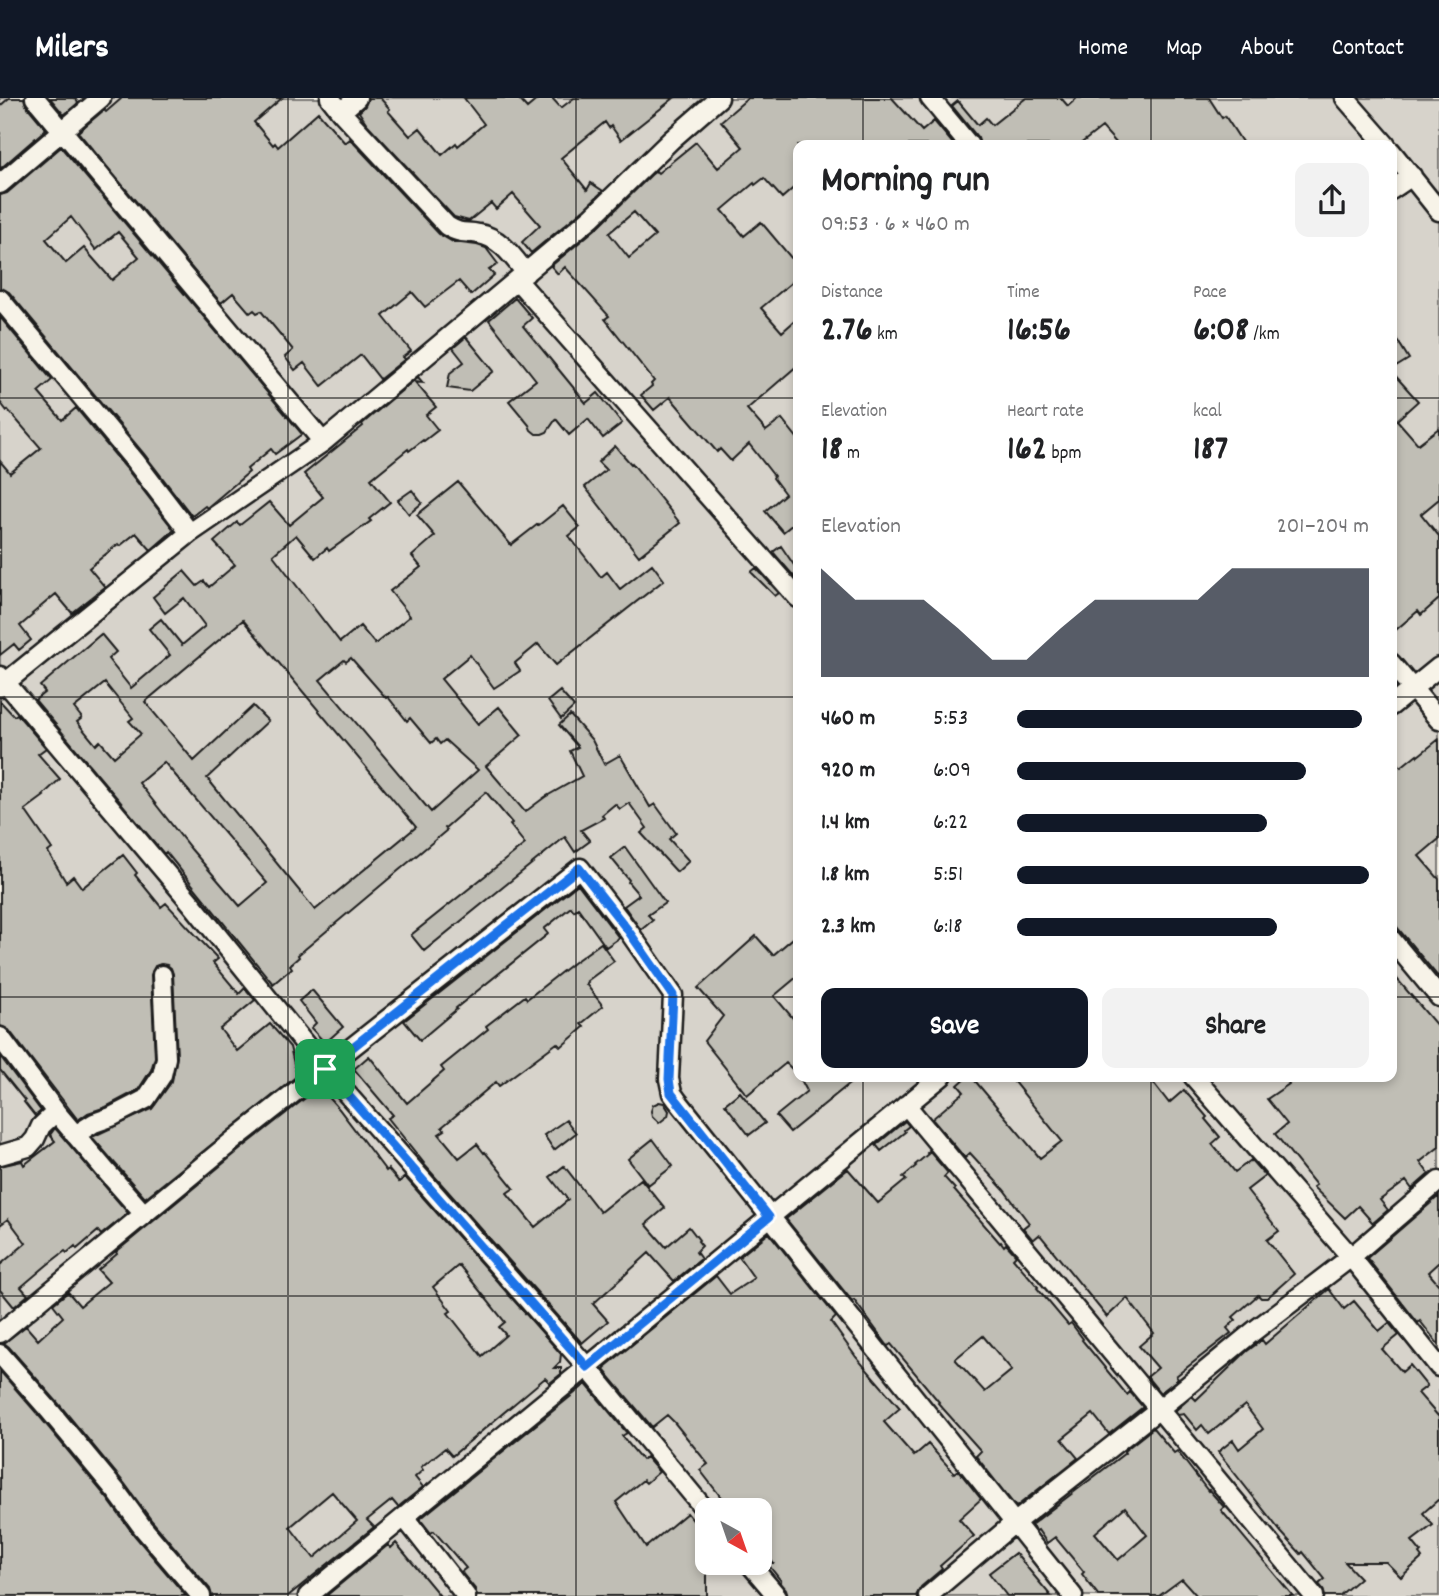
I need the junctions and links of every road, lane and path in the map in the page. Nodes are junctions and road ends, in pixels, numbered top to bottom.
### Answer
1 (35, 98) edge
2 (101, 98) edge
3 (357, 98) edge
4 (719, 98) edge
5 (930, 98) edge
6 (1345, 98) edge
7 (335, 105) edge
8 (62, 131) junction
9 (965, 140) edge
10 (1382, 140) edge
11 (1397, 158) edge
12 (1412, 176) junction
13 (0, 184) edge
14 (1397, 186) edge
15 (1439, 211) edge
16 (522, 277) junction
17 (0, 299) edge
18 (323, 442) junction
19 (190, 533) junction
20 (793, 592) edge
21 (1439, 667) edge
22 (1397, 670) edge
23 (2, 682) edge
24 (1413, 689) junction
25 (1397, 701) edge
26 (1439, 720) edge
27 (1397, 946) edge
28 (162, 975) dead end
29 (1439, 996) edge
30 (0, 1037) edge
31 (325, 1069) junction
32 (935, 1082) edge
33 (1198, 1082) edge
34 (906, 1105) junction
35 (56, 1112) junction
36 (75, 1135) junction
37 (0, 1155) edge
38 (1439, 1181) edge
39 (144, 1214) junction
40 (769, 1217) junction
41 (1351, 1256) junction
42 (0, 1332) edge
43 (0, 1354) edge
44 (587, 1367) junction
45 (1439, 1367) edge
46 (1159, 1409) junction
47 (695, 1498) edge
48 (404, 1517) junction
49 (1013, 1524) junction
50 (759, 1575) edge
51 (201, 1596) edge
52 (308, 1596) edge
53 (466, 1596) edge
54 (776, 1596) edge
55 (928, 1596) edge
56 (1073, 1596) edge
57 (1314, 1596) edge

1 - 8 street
2 - 8 street
3 - 7 street
4 - 16 street
5 - 9 street
6 - 10 street
7 - 16 street
8 - 13 street
8 - 18 street
11 - 12 street
12 - 14 street
12 - 15 street
16 - 18 street
16 - 20 street
17 - 19 street
18 - 19 street
19 - 23 street
21 - 24 street
22 - 24 street
23 - 31 street
24 - 25 street
24 - 26 street
27 - 29 street
28 - 36 street
30 - 35 street
31 - 39 street
31 - 40 street
31 - 44 street
32 - 34 street
33 - 41 street
34 - 40 street
34 - 46 street
35 - 36 street
35 - 37 street
36 - 39 street
38 - 41 street
39 - 42 street
40 - 44 street
40 - 49 street
41 - 45 street
41 - 46 street
43 - 51 street
44 - 47 street
44 - 48 street
46 - 49 street
46 - 57 street
48 - 52 street
48 - 53 street
49 - 55 street
49 - 56 street
50 - 54 street

